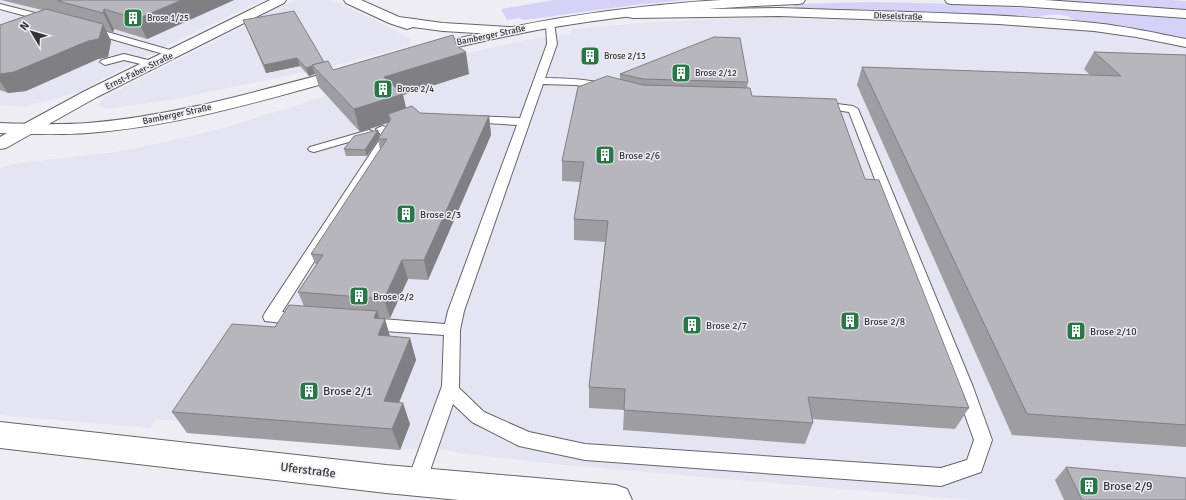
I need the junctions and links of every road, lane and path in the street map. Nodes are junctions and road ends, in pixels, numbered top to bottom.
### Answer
1 (280, 0) edge
2 (350, 0) edge
3 (799, 0) edge
4 (951, 0) edge
5 (0, 6) edge
6 (609, 14) junction
7 (1186, 14) edge
8 (394, 20) junction
9 (60, 22) edge
10 (550, 23) junction
11 (83, 28) edge
12 (509, 31) junction
13 (1186, 43) edge
14 (448, 45) junction
15 (174, 54) junction
16 (411, 55) edge
17 (105, 62) dead end
18 (153, 64) junction
19 (362, 69) edge
20 (539, 82) junction
21 (617, 93) edge
22 (808, 105) edge
23 (459, 119) edge
24 (524, 122) junction
25 (397, 124) edge
26 (0, 128) edge
27 (382, 129) junction
28 (26, 130) junction
29 (0, 144) edge
30 (314, 149) dead end
31 (317, 320) edge
32 (355, 323) edge
33 (452, 330) junction
34 (450, 390) junction
35 (0, 435) edge
36 (417, 482) junction
37 (616, 500) edge

1 - 15 street, Ernst-Faber-Straße
2 - 8 street
3 - 6 street, Bamberger Straße
4 - 7 street
5 - 9 lane
6 - 10 street, Bamberger Straße
6 - 13 street, Dieselstraße
8 - 12 street
8 - 14 street
10 - 12 street, Bamberger Straße
10 - 20 lane
11 - 15 lane
12 - 14 street, Bamberger Straße
14 - 16 street, Bamberger Straße
15 - 18 street, Ernst-Faber-Straße
17 - 18 lane
18 - 28 street, Ernst-Faber-Straße
19 - 28 street, Bamberger Straße
20 - 21 lane
20 - 24 lane
22 - 34 lane
23 - 24 lane
24 - 33 lane
25 - 27 lane
26 - 28 street, Bamberger Straße
27 - 30 lane
27 - 31 lane
28 - 29 street, Ernst-Faber-Straße
32 - 33 lane
33 - 34 lane
34 - 36 lane
35 - 36 street, Uferstraße
36 - 37 street, Uferstraße

